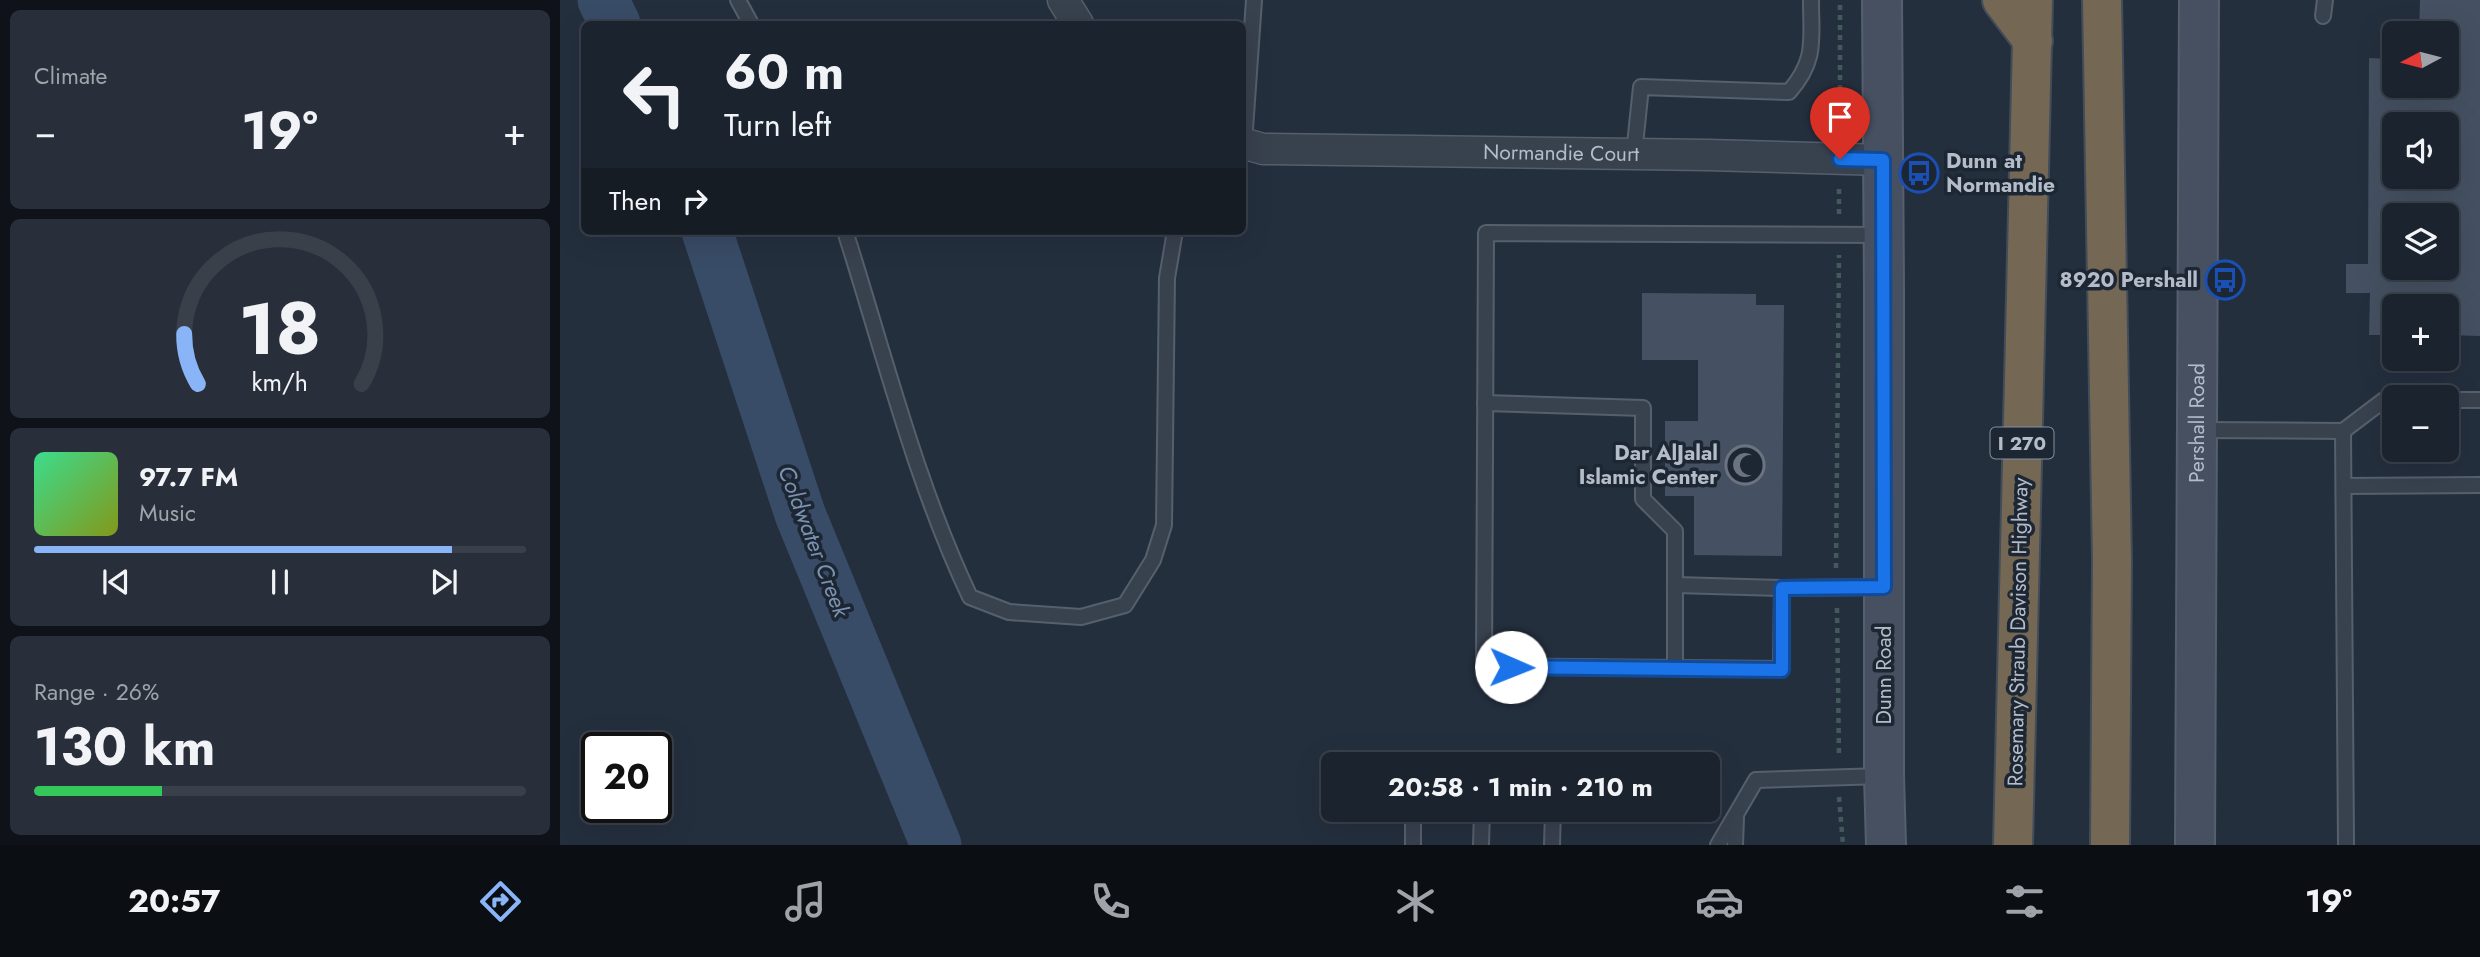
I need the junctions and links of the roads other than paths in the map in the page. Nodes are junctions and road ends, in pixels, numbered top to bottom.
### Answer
1 (738, 0) edge
2 (1063, 0) edge
3 (1254, 0) edge
4 (1811, 0) edge
5 (1882, 0) edge
6 (2002, 0) edge
7 (2033, 0) edge
8 (2102, 0) edge
9 (2199, 0) edge
10 (2325, 0) edge
11 (2323, 16) dead end
12 (749, 21) edge
13 (1077, 21) edge
14 (2033, 41) junction
15 (1246, 104) edge
16 (1246, 144) edge
17 (1634, 154) junction
18 (1883, 160) junction
19 (846, 235) edge
20 (1174, 235) edge
21 (1884, 235) junction
22 (2459, 400) edge
23 (2480, 400) edge
24 (2382, 402) edge
25 (1485, 403) junction
26 (2197, 430) junction
27 (2343, 431) junction
28 (2480, 485) edge
29 (2345, 486) junction
30 (1676, 585) junction
31 (1884, 587) junction
32 (1782, 588) junction
33 (1675, 668) junction
34 (1884, 776) junction
35 (1736, 815) junction
36 (1413, 822) edge
37 (1482, 822) edge
38 (1553, 822) edge
39 (1413, 845) edge
40 (1482, 845) edge
41 (1552, 845) edge
42 (1718, 845) edge
43 (1735, 845) edge
44 (1886, 845) edge
45 (2013, 845) edge
46 (2110, 845) edge
47 (2195, 845) edge
48 (2346, 845) edge

1 - 12 lane
2 - 13 street
3 - 15 lane
4 - 17 lane
5 - 18 street, Dunn Road
6 - 14 highway
7 - 14 highway, Rosemary Straub Davison Highway / I 270
8 - 46 highway
9 - 26 street, Pershall Road
10 - 11 lane
14 - 45 highway, Rosemary Straub Davison Highway / I 270
16 - 17 street, Normandie Court
17 - 18 street, Normandie Court
18 - 21 street, Dunn Road
19 - 20 lane
21 - 25 lane
21 - 31 street, Dunn Road
22 - 23 lane
24 - 27 lane
25 - 30 lane
25 - 33 lane
26 - 27 lane
26 - 47 street, Pershall Road
27 - 29 lane
28 - 29 lane
29 - 48 lane
30 - 32 lane
30 - 33 lane
31 - 32 lane
31 - 34 street, Dunn Road
32 - 33 lane
34 - 35 lane
34 - 44 street, Dunn Road
35 - 42 lane
35 - 43 lane
36 - 39 lane
37 - 40 lane
38 - 41 lane

